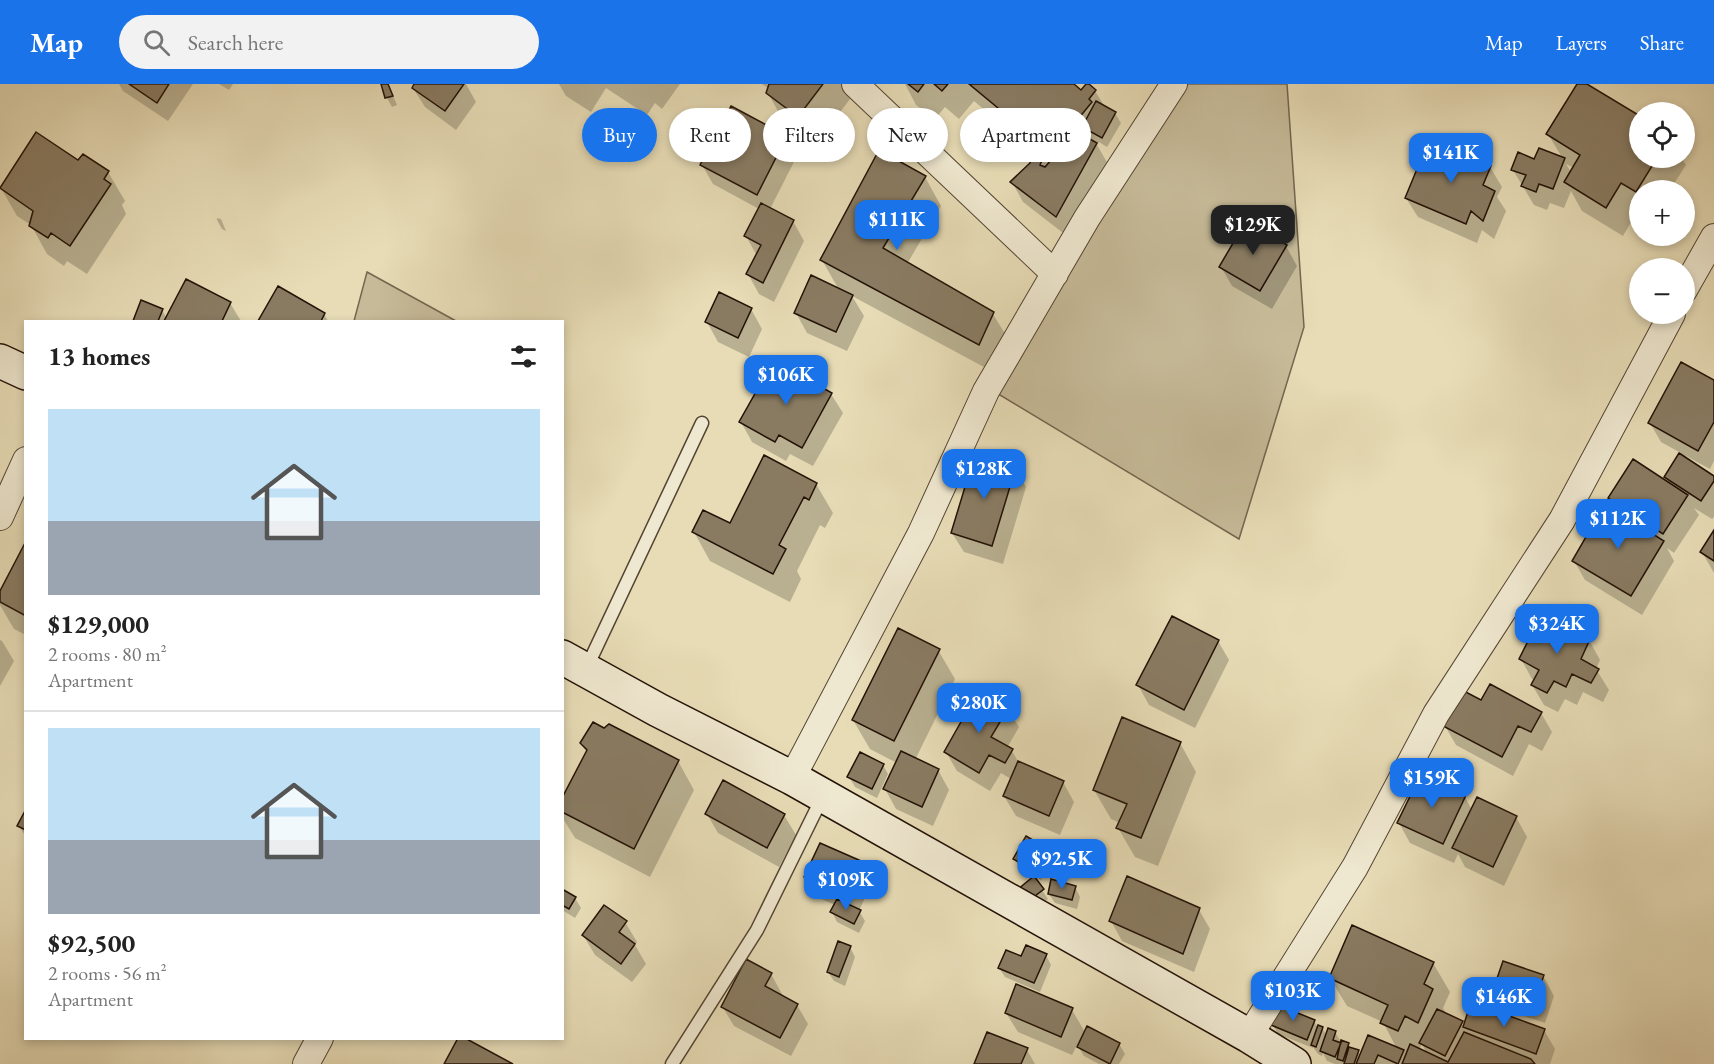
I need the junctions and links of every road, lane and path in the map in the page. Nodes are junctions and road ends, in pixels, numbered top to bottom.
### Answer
1 (855, 84) edge
2 (1174, 84) edge
3 (1714, 237) edge
4 (1695, 271) edge
5 (1055, 274) junction
6 (1667, 324) edge
7 (0, 361) edge
8 (24, 372) edge
9 (702, 423) dead end
10 (24, 463) edge
11 (0, 517) edge
12 (574, 664) edge
13 (792, 778) junction
14 (824, 795) junction
15 (1249, 1036) junction
16 (319, 1040) edge
17 (306, 1064) edge
18 (672, 1064) edge
19 (1294, 1064) edge

1 - 5 street
2 - 5 street
3 - 4 street
5 - 13 street
6 - 15 street
7 - 8 main road
9 - 12 lane
10 - 11 street
12 - 13 main road
13 - 14 main road
14 - 15 main road
14 - 18 lane
15 - 19 main road
16 - 17 street

